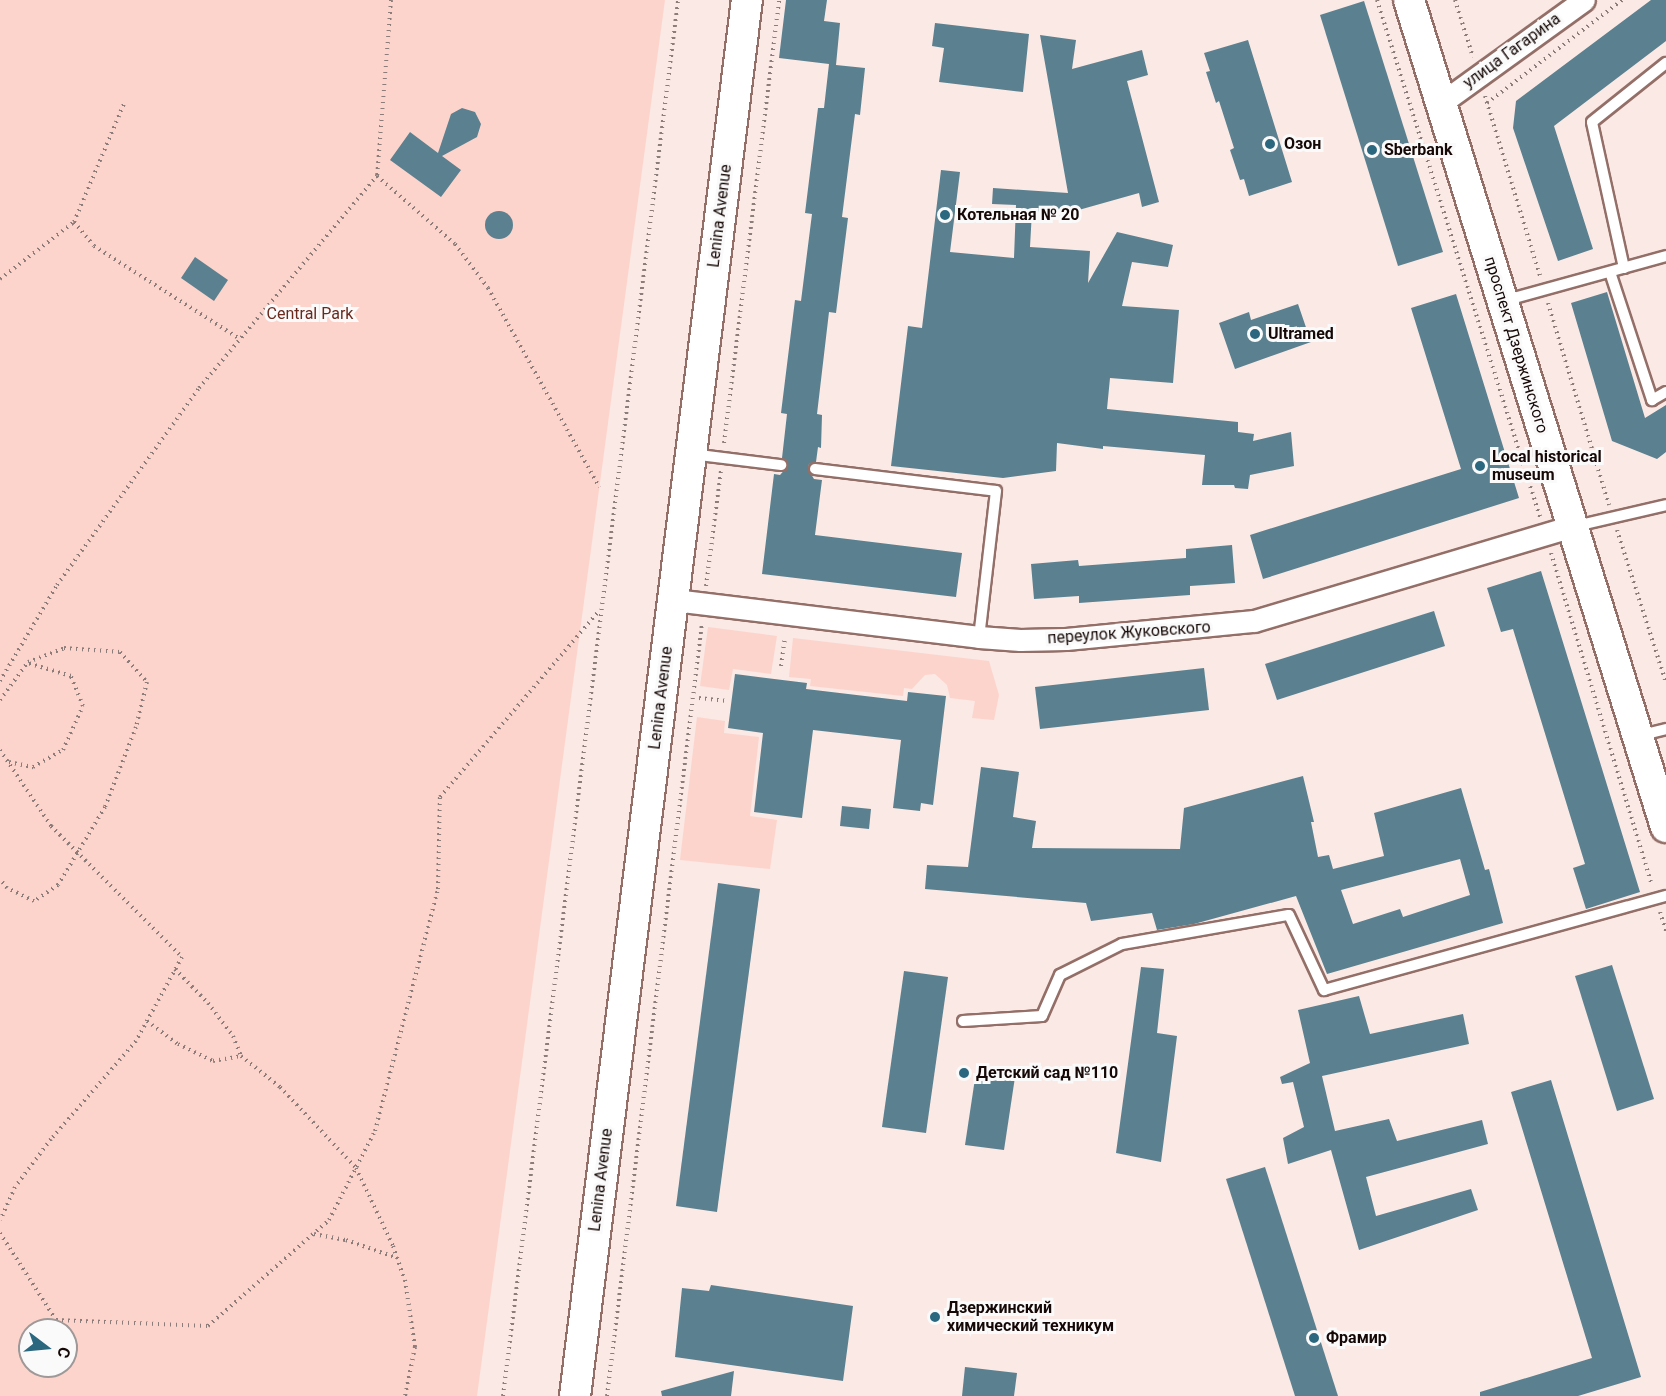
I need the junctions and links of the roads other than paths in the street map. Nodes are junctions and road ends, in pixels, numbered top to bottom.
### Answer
1 (747, 0) edge
2 (1409, 0) edge
3 (1584, 0) edge
4 (1666, 63) edge
5 (1441, 103) junction
6 (1666, 256) edge
7 (1624, 268) junction
8 (1610, 272) junction
9 (1503, 301) junction
10 (1666, 392) edge
11 (691, 454) junction
12 (781, 465) dead end
13 (815, 469) dead end
14 (1666, 505) edge
15 (1559, 530) junction
16 (674, 600) junction
17 (979, 637) junction
18 (1652, 733) edge
19 (1666, 827) edge
20 (1661, 897) edge
21 (963, 1021) dead end
22 (575, 1396) edge

1 - 11 main road, Lenina Avenue
2 - 5 main road, проспект Дзержинского
3 - 5 street, улица Гагарина
4 - 7 lane
5 - 9 main road, проспект Дзержинского
6 - 7 lane
7 - 8 lane
8 - 9 lane
8 - 10 lane
9 - 15 main road, проспект Дзержинского
11 - 12 lane
11 - 16 main road, Lenina Avenue
13 - 17 lane
14 - 15 lane
15 - 17 street, переулок Жуковского
15 - 18 main road, проспект Дзержинского
16 - 17 street, переулок Жуковского
16 - 22 main road, Lenina Avenue
18 - 19 main road, проспект Дзержинского
20 - 21 lane

